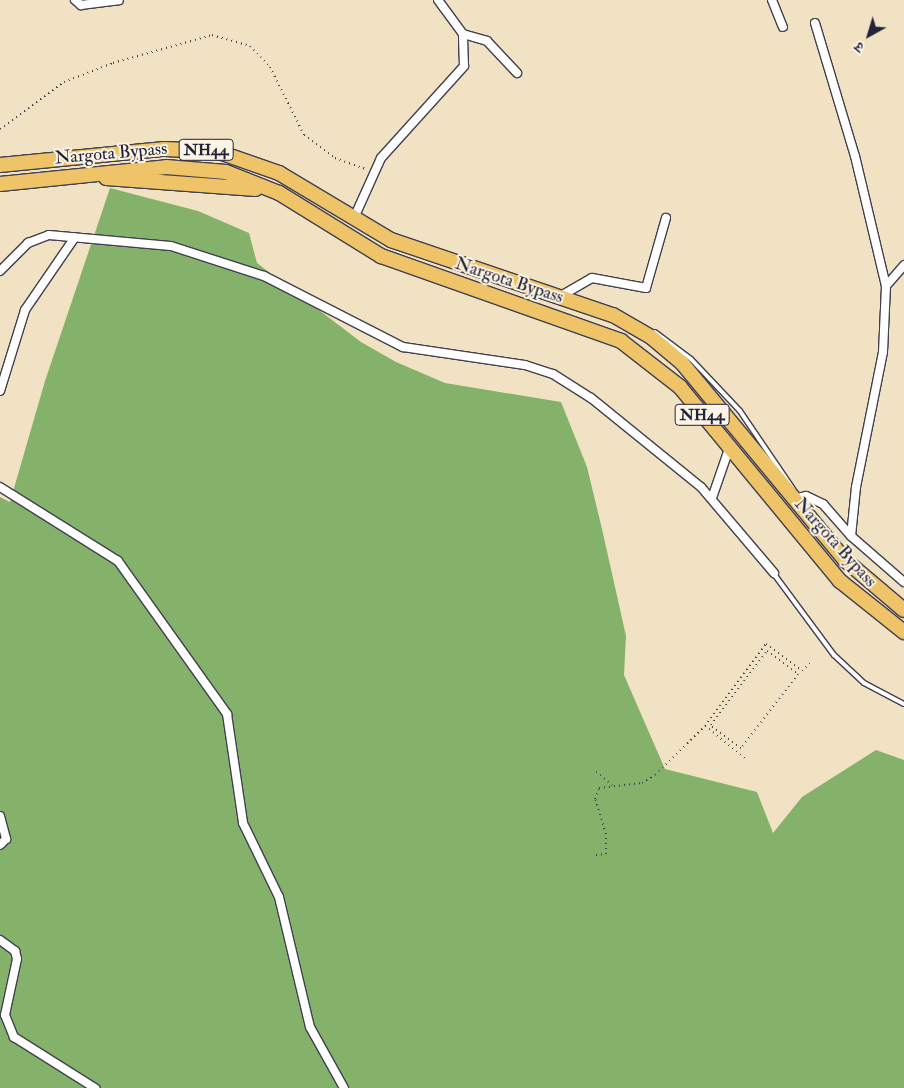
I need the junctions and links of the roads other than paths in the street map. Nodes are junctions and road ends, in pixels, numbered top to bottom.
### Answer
1 (75, 0) edge
2 (119, 0) edge
3 (438, 0) edge
4 (772, 0) edge
5 (815, 23) dead end
6 (783, 27) dead end
7 (463, 34) junction
8 (517, 73) dead end
9 (0, 165) edge
10 (0, 184) edge
11 (354, 218) junction
12 (666, 218) dead end
13 (75, 237) junction
14 (904, 265) edge
15 (0, 271) edge
16 (886, 286) junction
17 (559, 297) junction
18 (0, 391) edge
19 (729, 449) junction
20 (0, 487) edge
21 (712, 498) junction
22 (792, 499) junction
23 (851, 536) junction
24 (774, 573) joint
25 (904, 582) edge
26 (904, 610) edge
27 (904, 632) edge
28 (904, 704) edge
29 (0, 816) edge
30 (0, 845) edge
31 (0, 940) edge
32 (95, 1088) edge
33 (344, 1088) edge

1 - 2 street
3 - 7 street
4 - 6 street
5 - 16 street
7 - 8 street
7 - 11 street
9 - 11 highway, Nargota Bypass / NH44
10 - 19 highway, Nargota Bypass / NH44
11 - 17 highway, Nargota Bypass / NH44
12 - 17 street
13 - 15 street
13 - 18 street
13 - 21 street
14 - 16 street
16 - 23 street
17 - 22 highway, Nargota Bypass / NH44
19 - 21 street
19 - 27 highway, Nargota Bypass / NH44
20 - 33 street
21 - 24 street
22 - 23 street
22 - 26 highway, Nargota Bypass / NH44
23 - 25 street
24 - 28 lane
29 - 30 street
31 - 32 street

